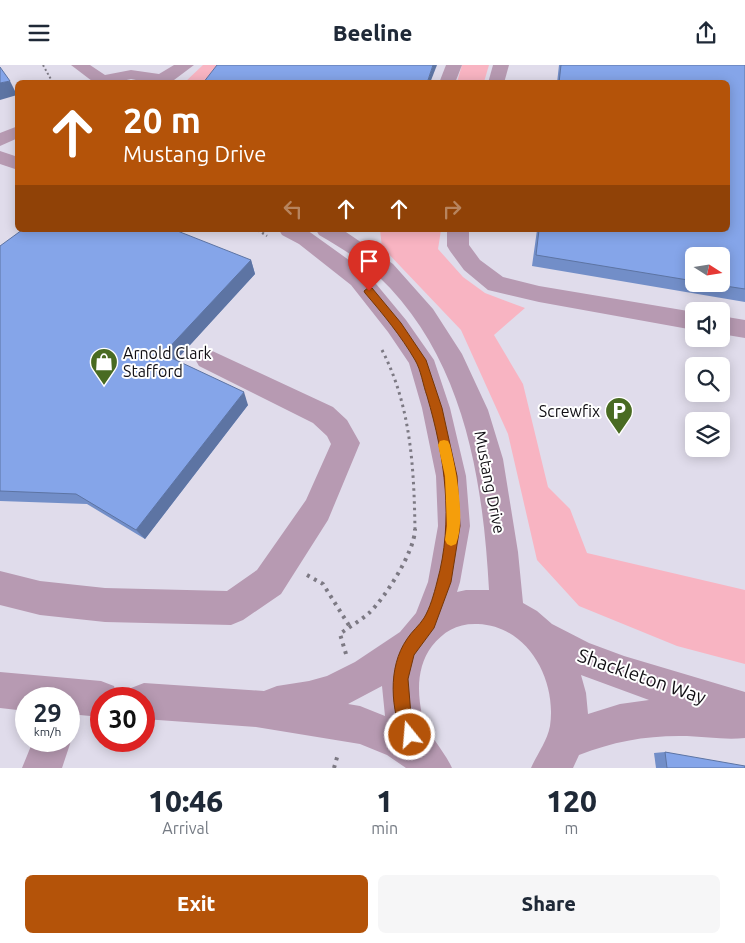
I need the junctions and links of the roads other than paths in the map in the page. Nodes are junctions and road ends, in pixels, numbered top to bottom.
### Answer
1 (79, 65) edge
2 (186, 65) edge
3 (454, 65) edge
4 (501, 65) edge
5 (99, 80) edge
6 (103, 80) edge
7 (159, 80) edge
8 (163, 80) edge
9 (448, 80) edge
10 (497, 80) edge
11 (15, 132) edge
12 (0, 140) edge
13 (0, 157) edge
14 (15, 162) edge
15 (458, 232) edge
16 (342, 233) edge
17 (281, 234) edge
18 (685, 319) edge
19 (730, 326) edge
20 (745, 329) edge
21 (208, 359) dead end
22 (0, 588) edge
23 (508, 613) junction
24 (420, 634) junction
25 (540, 636) junction
26 (0, 690) edge
27 (15, 692) edge
28 (155, 702) edge
29 (256, 708) junction
30 (745, 711) edge
31 (745, 720) edge
32 (48, 752) edge
33 (557, 759) edge
34 (428, 762) edge
35 (42, 768) edge

1 - 5 street
2 - 8 street
3 - 9 street
4 - 10 street
6 - 7 street
11 - 12 street
13 - 14 street
15 - 18 street
16 - 23 street, Mustang Drive
17 - 24 street
19 - 20 street
21 - 22 street
23 - 24 street
23 - 25 street
24 - 29 street
24 - 34 street
25 - 30 street, Shackleton Way
25 - 33 street
26 - 27 street
28 - 29 street
29 - 34 street
31 - 33 street, Shackleton Way
32 - 35 street

